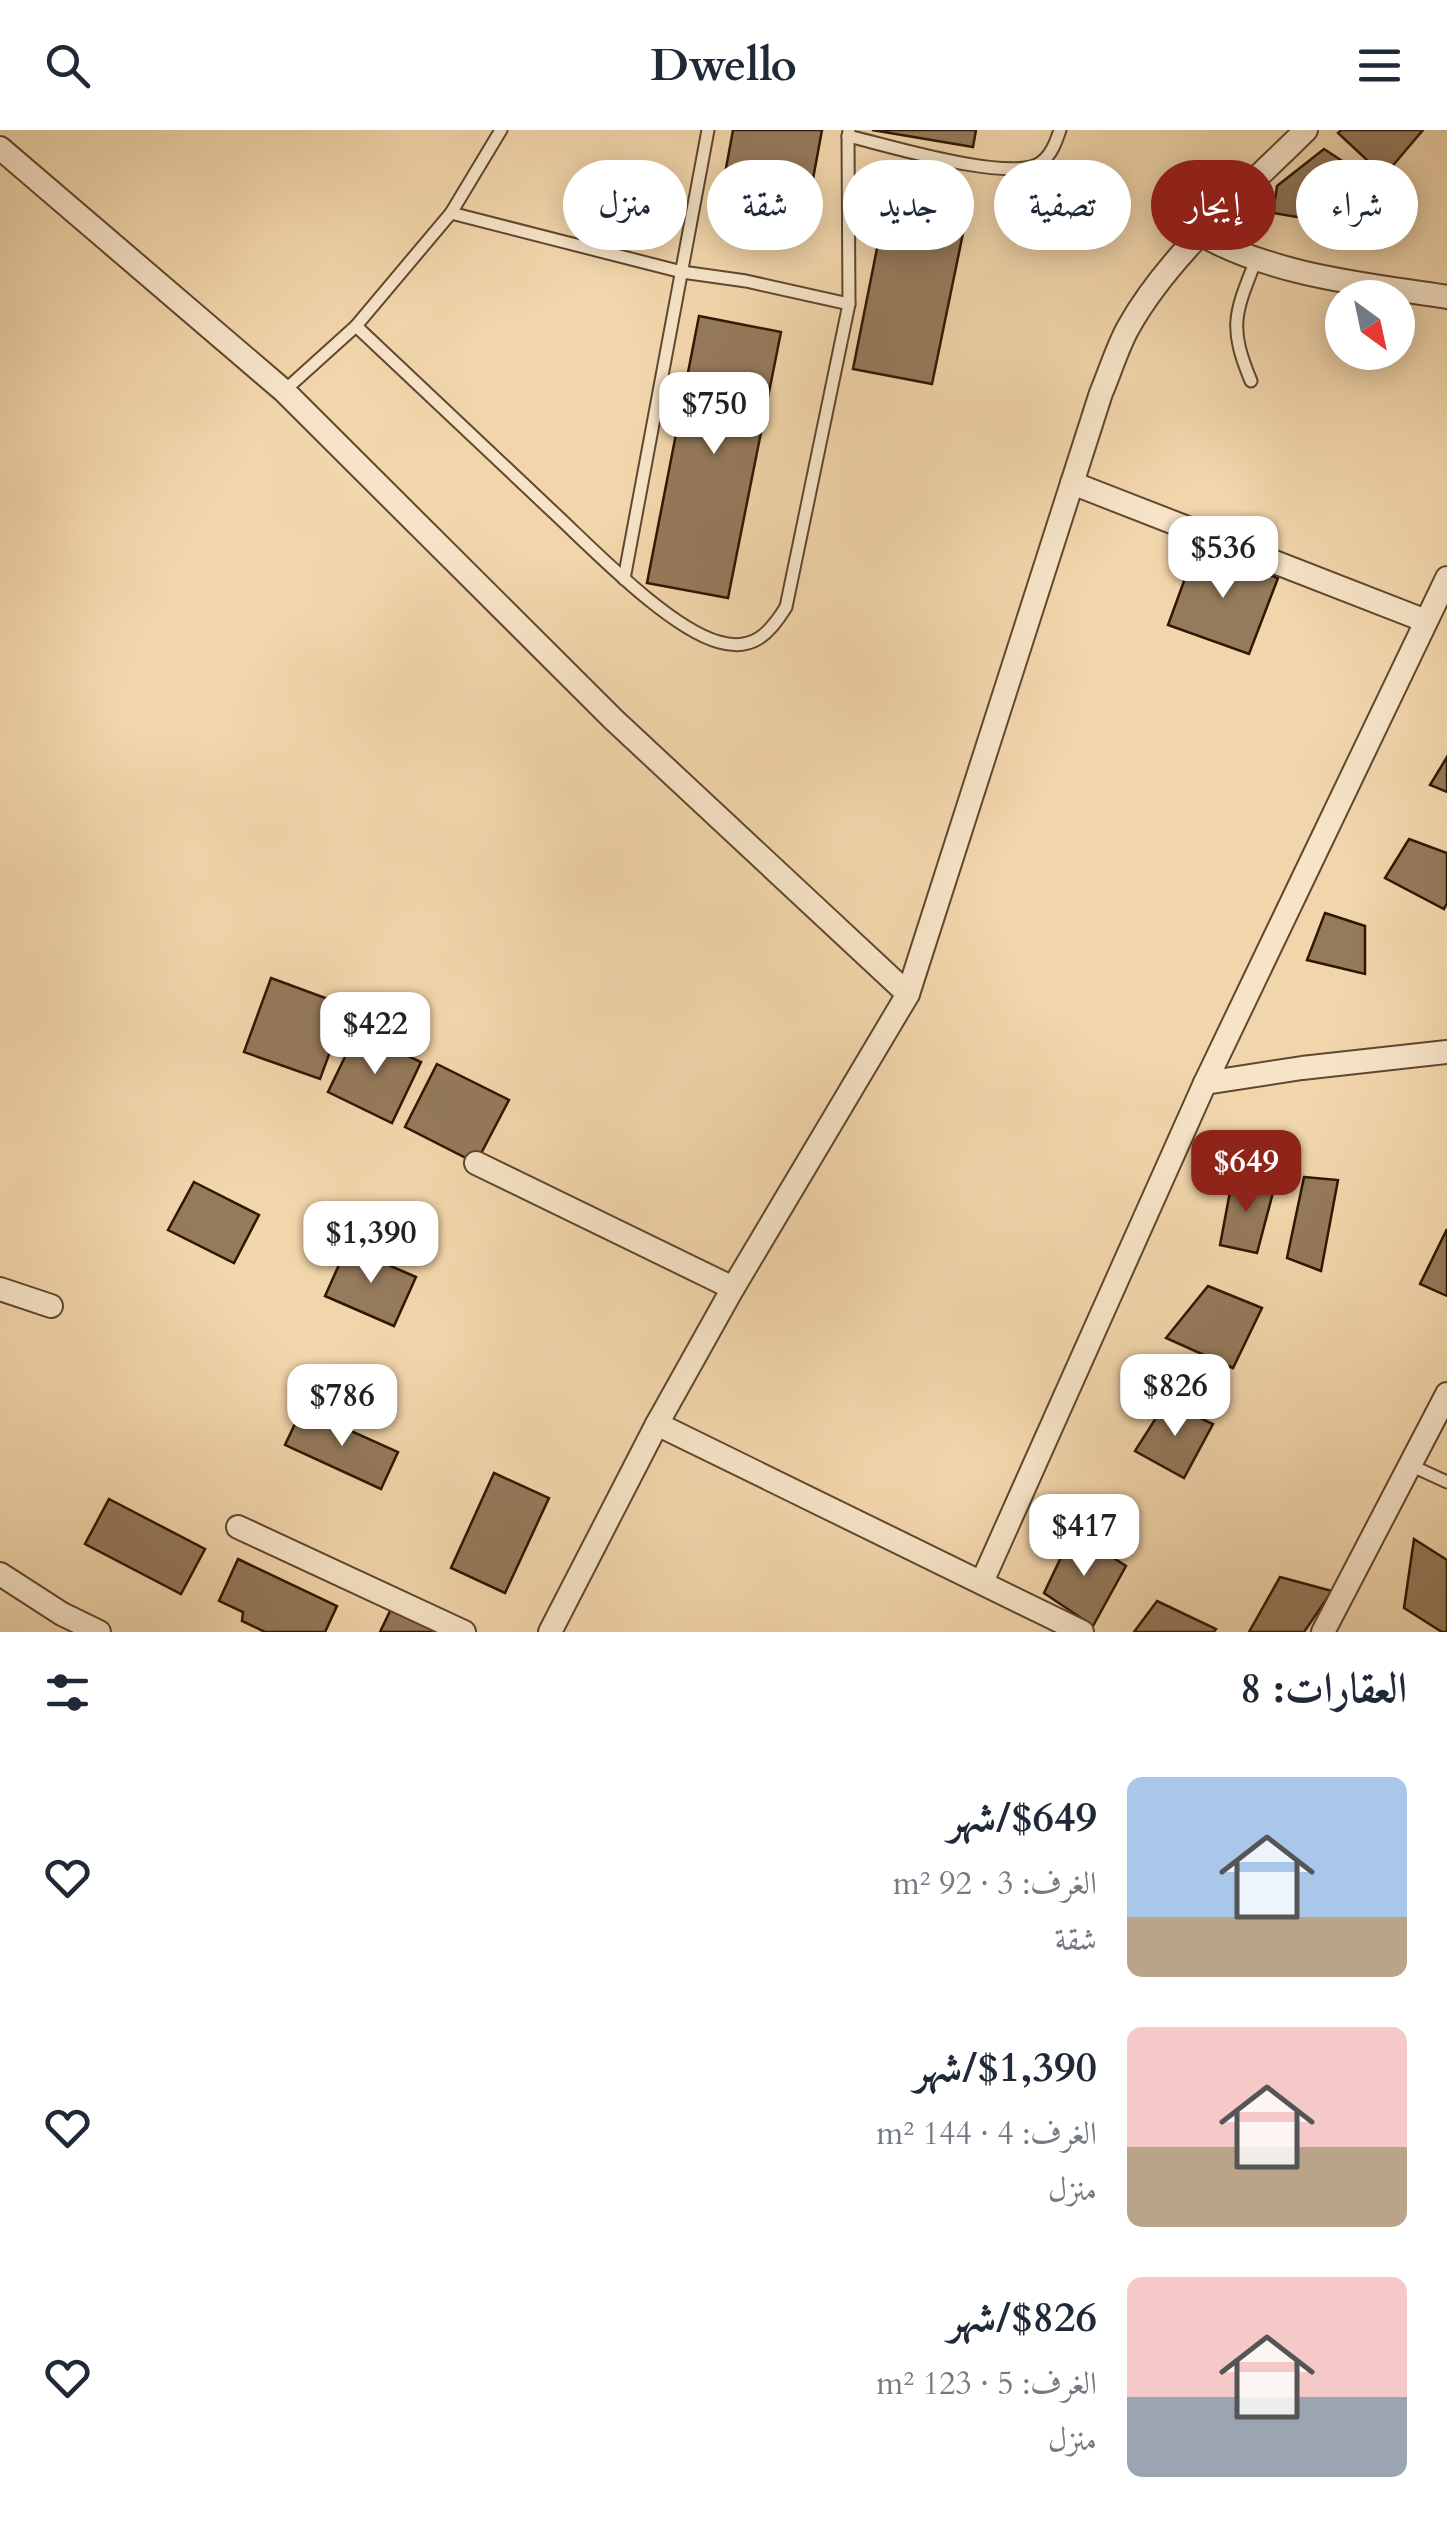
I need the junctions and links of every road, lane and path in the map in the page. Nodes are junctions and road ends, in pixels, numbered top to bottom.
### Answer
1 (501, 130) edge
2 (708, 130) edge
3 (1060, 130) edge
4 (1306, 130) edge
5 (849, 133) edge
6 (0, 148) edge
7 (1276, 160) edge
8 (451, 213) junction
9 (1189, 250) edge
10 (1234, 250) edge
11 (1256, 260) junction
12 (682, 272) junction
13 (1447, 297) edge
14 (849, 304) junction
15 (356, 326) junction
16 (1250, 381) dead end
17 (284, 390) junction
18 (1072, 483) junction
19 (1447, 578) edge
20 (624, 579) junction
21 (1426, 621) junction
22 (908, 994) junction
23 (1447, 1052) edge
24 (1204, 1083) junction
25 (476, 1163) dead end
26 (733, 1288) junction
27 (0, 1290) edge
28 (51, 1306) dead end
29 (1447, 1394) edge
30 (656, 1424) junction
31 (1410, 1465) junction
32 (1447, 1482) edge
33 (238, 1527) dead end
34 (0, 1574) edge
35 (982, 1582) junction
36 (99, 1632) edge
37 (464, 1632) edge
38 (550, 1632) edge
39 (1082, 1632) edge
40 (1322, 1632) edge

1 - 8 lane
2 - 12 lane
3 - 5 lane
4 - 7 street
5 - 14 lane
6 - 17 street
8 - 12 lane
8 - 15 lane
9 - 18 street
10 - 11 street
11 - 13 street
11 - 16 lane
12 - 14 lane
12 - 20 lane
14 - 20 lane
15 - 17 lane
15 - 20 lane
17 - 22 street
18 - 21 street
18 - 22 street
19 - 21 street
21 - 24 street
22 - 26 street
23 - 24 street
24 - 35 street
25 - 26 street
26 - 30 street
27 - 28 street
29 - 31 street
30 - 35 street
30 - 38 street
31 - 32 lane
31 - 40 street
33 - 37 street
34 - 36 street
35 - 39 street

